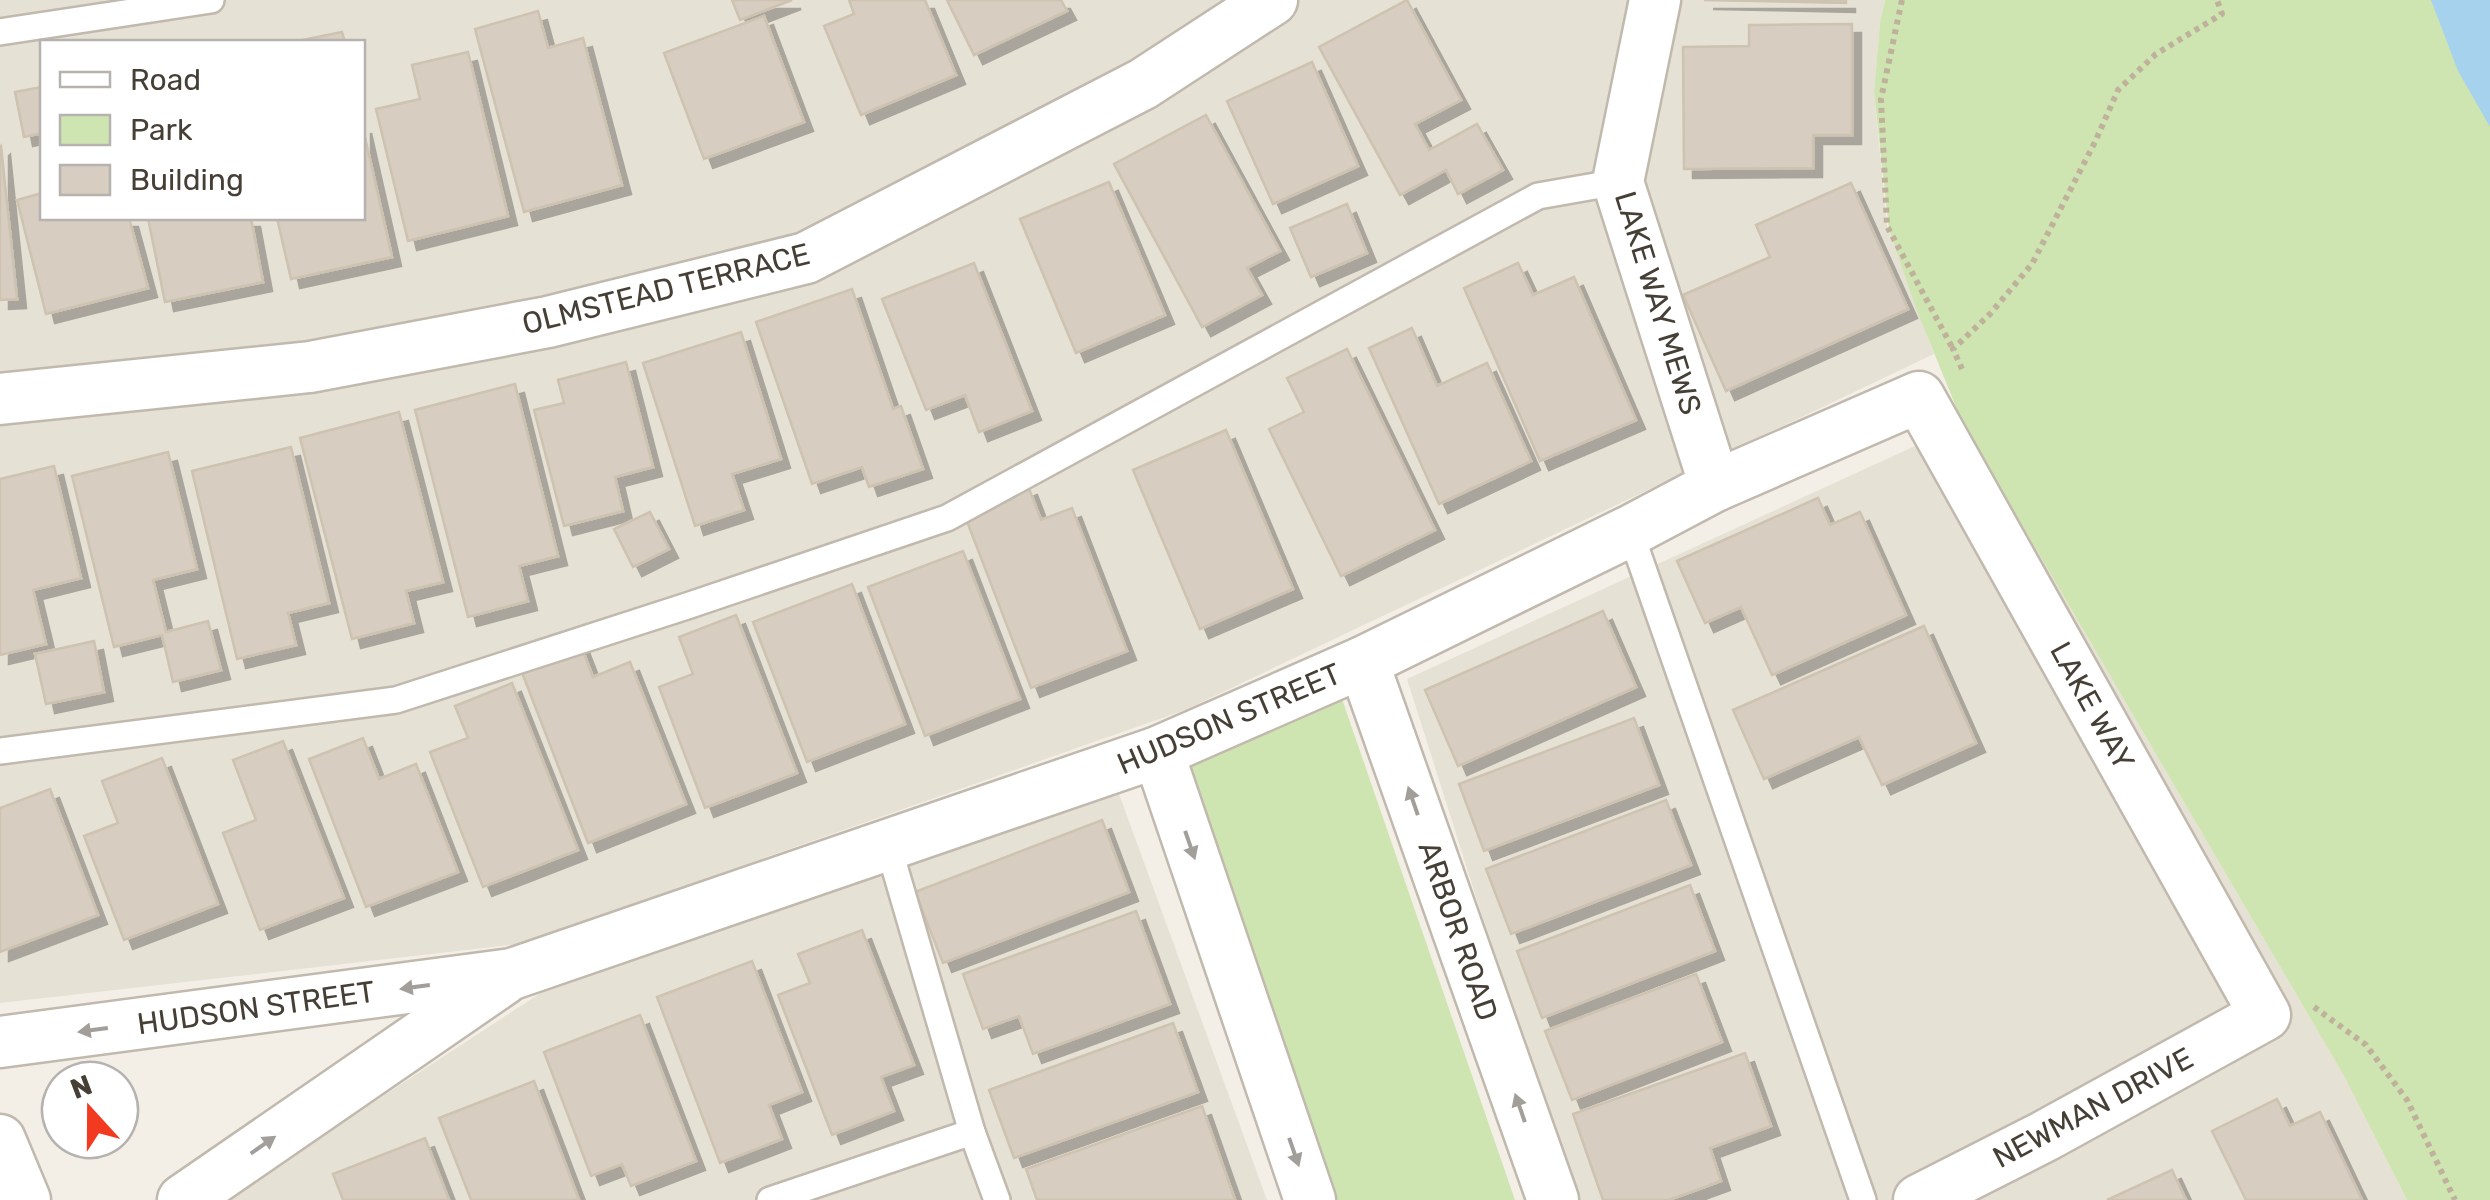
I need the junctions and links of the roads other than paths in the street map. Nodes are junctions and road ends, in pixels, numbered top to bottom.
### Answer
1 (211, 0) edge
2 (1272, 0) edge
3 (1655, 0) edge
4 (0, 32) edge
5 (1618, 182) junction
6 (1918, 396) joint
7 (0, 399) edge
8 (1715, 486) junction
9 (1630, 531) junction
10 (1364, 662) junction
11 (0, 751) edge
12 (1158, 752) junction
13 (888, 845) junction
14 (512, 974) junction
15 (2286, 1008) joint
16 (0, 1042) edge
17 (972, 1132) junction
18 (0, 1140) edge
19 (26, 1200) edge
20 (183, 1200) edge
21 (770, 1200) edge
22 (998, 1200) edge
23 (1310, 1200) edge
24 (1553, 1200) edge
25 (1863, 1200) edge
26 (1920, 1200) edge

1 - 4 lane
2 - 7 street, OLMSTEAD TERRACE
3 - 5 street, LAKE WAY MEWS
5 - 8 street, LAKE WAY MEWS
5 - 11 lane
6 - 8 street, HUDSON STREET
6 - 15 street, LAKE WAY
8 - 9 street, HUDSON STREET
9 - 10 street, HUDSON STREET
9 - 25 lane
10 - 12 street, HUDSON STREET
24 -> 10 street, ARBOR ROAD
12 - 13 street, HUDSON STREET
12 -> 23 street
13 - 14 street, HUDSON STREET
13 - 17 lane
14 -> 16 street, HUDSON STREET
20 -> 14 street, HUDSON STREET
15 - 26 street, NEWMAN DRIVE
17 - 21 lane
17 - 22 lane
18 - 19 street

